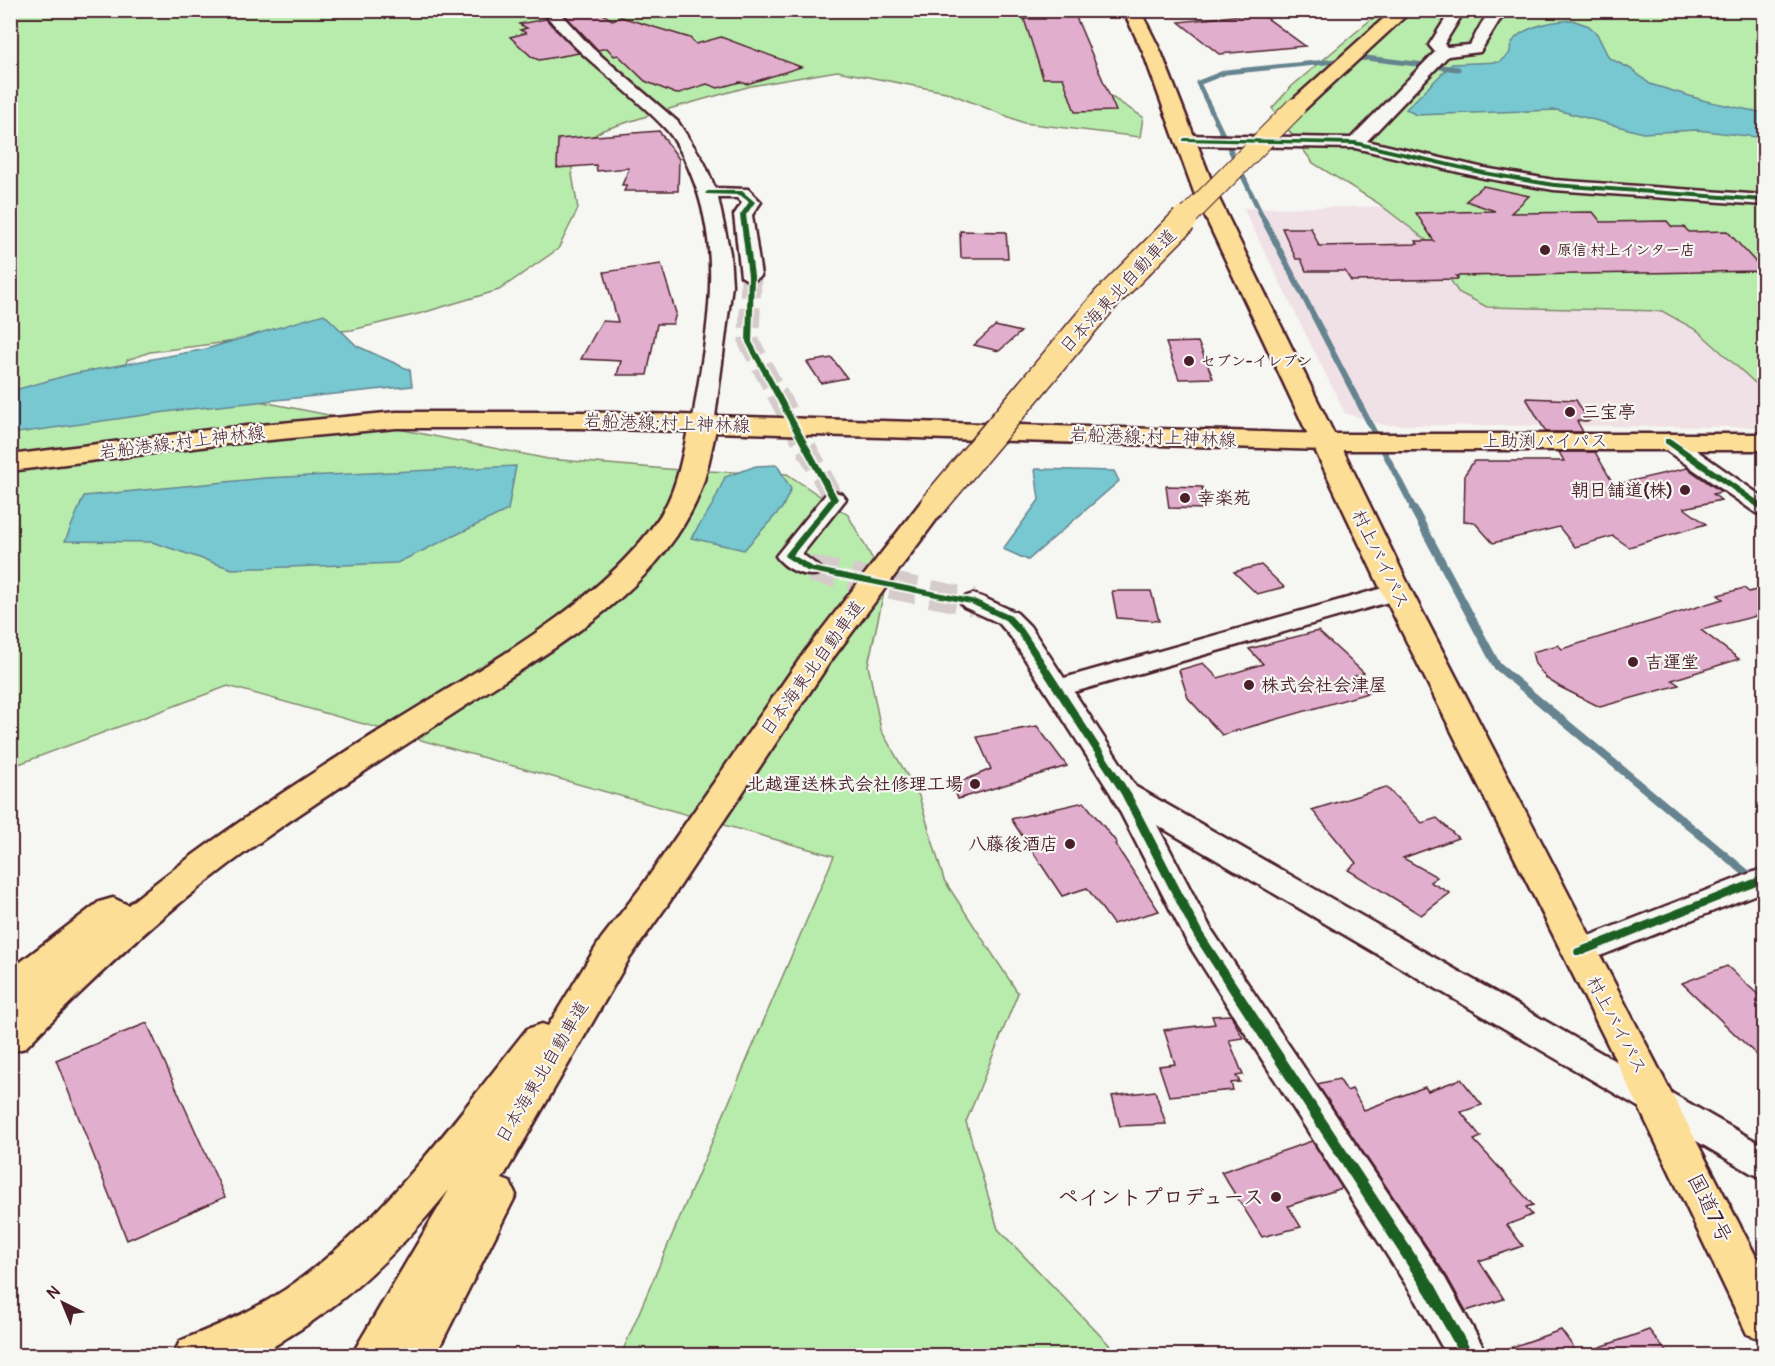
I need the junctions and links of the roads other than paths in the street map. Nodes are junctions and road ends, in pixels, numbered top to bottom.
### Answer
1 (549, 10) edge
2 (1131, 10) edge
3 (1404, 10) edge
4 (1458, 10) edge
5 (1503, 10) edge
6 (1444, 52) junction
7 (1185, 140) junction
8 (1355, 144) junction
9 (708, 193) junction
10 (1764, 200) edge
11 (751, 276) tunnel mouth
12 (703, 425) junction
13 (1668, 441) junction
14 (1326, 442) junction
15 (1764, 442) edge
16 (10, 463) edge
17 (834, 499) dead end
18 (1764, 508) edge
19 (810, 569) tunnel mouth
20 (1396, 592) junction
21 (973, 602) tunnel mouth
22 (1056, 688) junction
23 (1126, 794) junction
24 (1764, 879) edge
25 (655, 895) junction
26 (78, 939) junction
27 (615, 949) junction
28 (1579, 952) junction
29 (10, 992) edge
30 (10, 1001) edge
31 (10, 1037) edge
32 (1655, 1097) junction
33 (1764, 1162) edge
34 (1764, 1319) edge
35 (197, 1356) edge
36 (375, 1356) edge
37 (410, 1356) edge
38 (1468, 1356) edge

1 - 9 street
2 - 7 main road, 村上バイパス
3 - 25 main road, 日本海東北自動車道, bridge
4 - 6 street
5 - 6 street
6 - 8 street
7 - 8 street
7 - 14 main road, 村上バイパス
8 - 10 street
9 - 11 street
9 - 12 street
12 - 14 main road, 岩船港線;村上神林線
12 - 16 main road, 岩船港線;村上神林線
12 - 26 main road
12 - 31 main road
13 - 14 main road, 上助渕バイパス
13 - 15 main road, 上助渕バイパス
13 - 18 street
14 - 20 main road, 村上バイパス
17 - 19 street
20 - 22 street
20 - 28 main road, 村上バイパス
21 - 22 street
22 - 23 street
23 - 32 street
23 - 38 street
24 - 28 street
25 - 27 main road, 日本海東北自動車道
25 - 37 main road
26 - 29 main road
26 - 30 main road
27 - 35 main road
27 - 36 main road, 日本海東北自動車道
28 - 32 main road, 村上バイパス
32 - 33 street
32 - 34 main road, 国道7号

